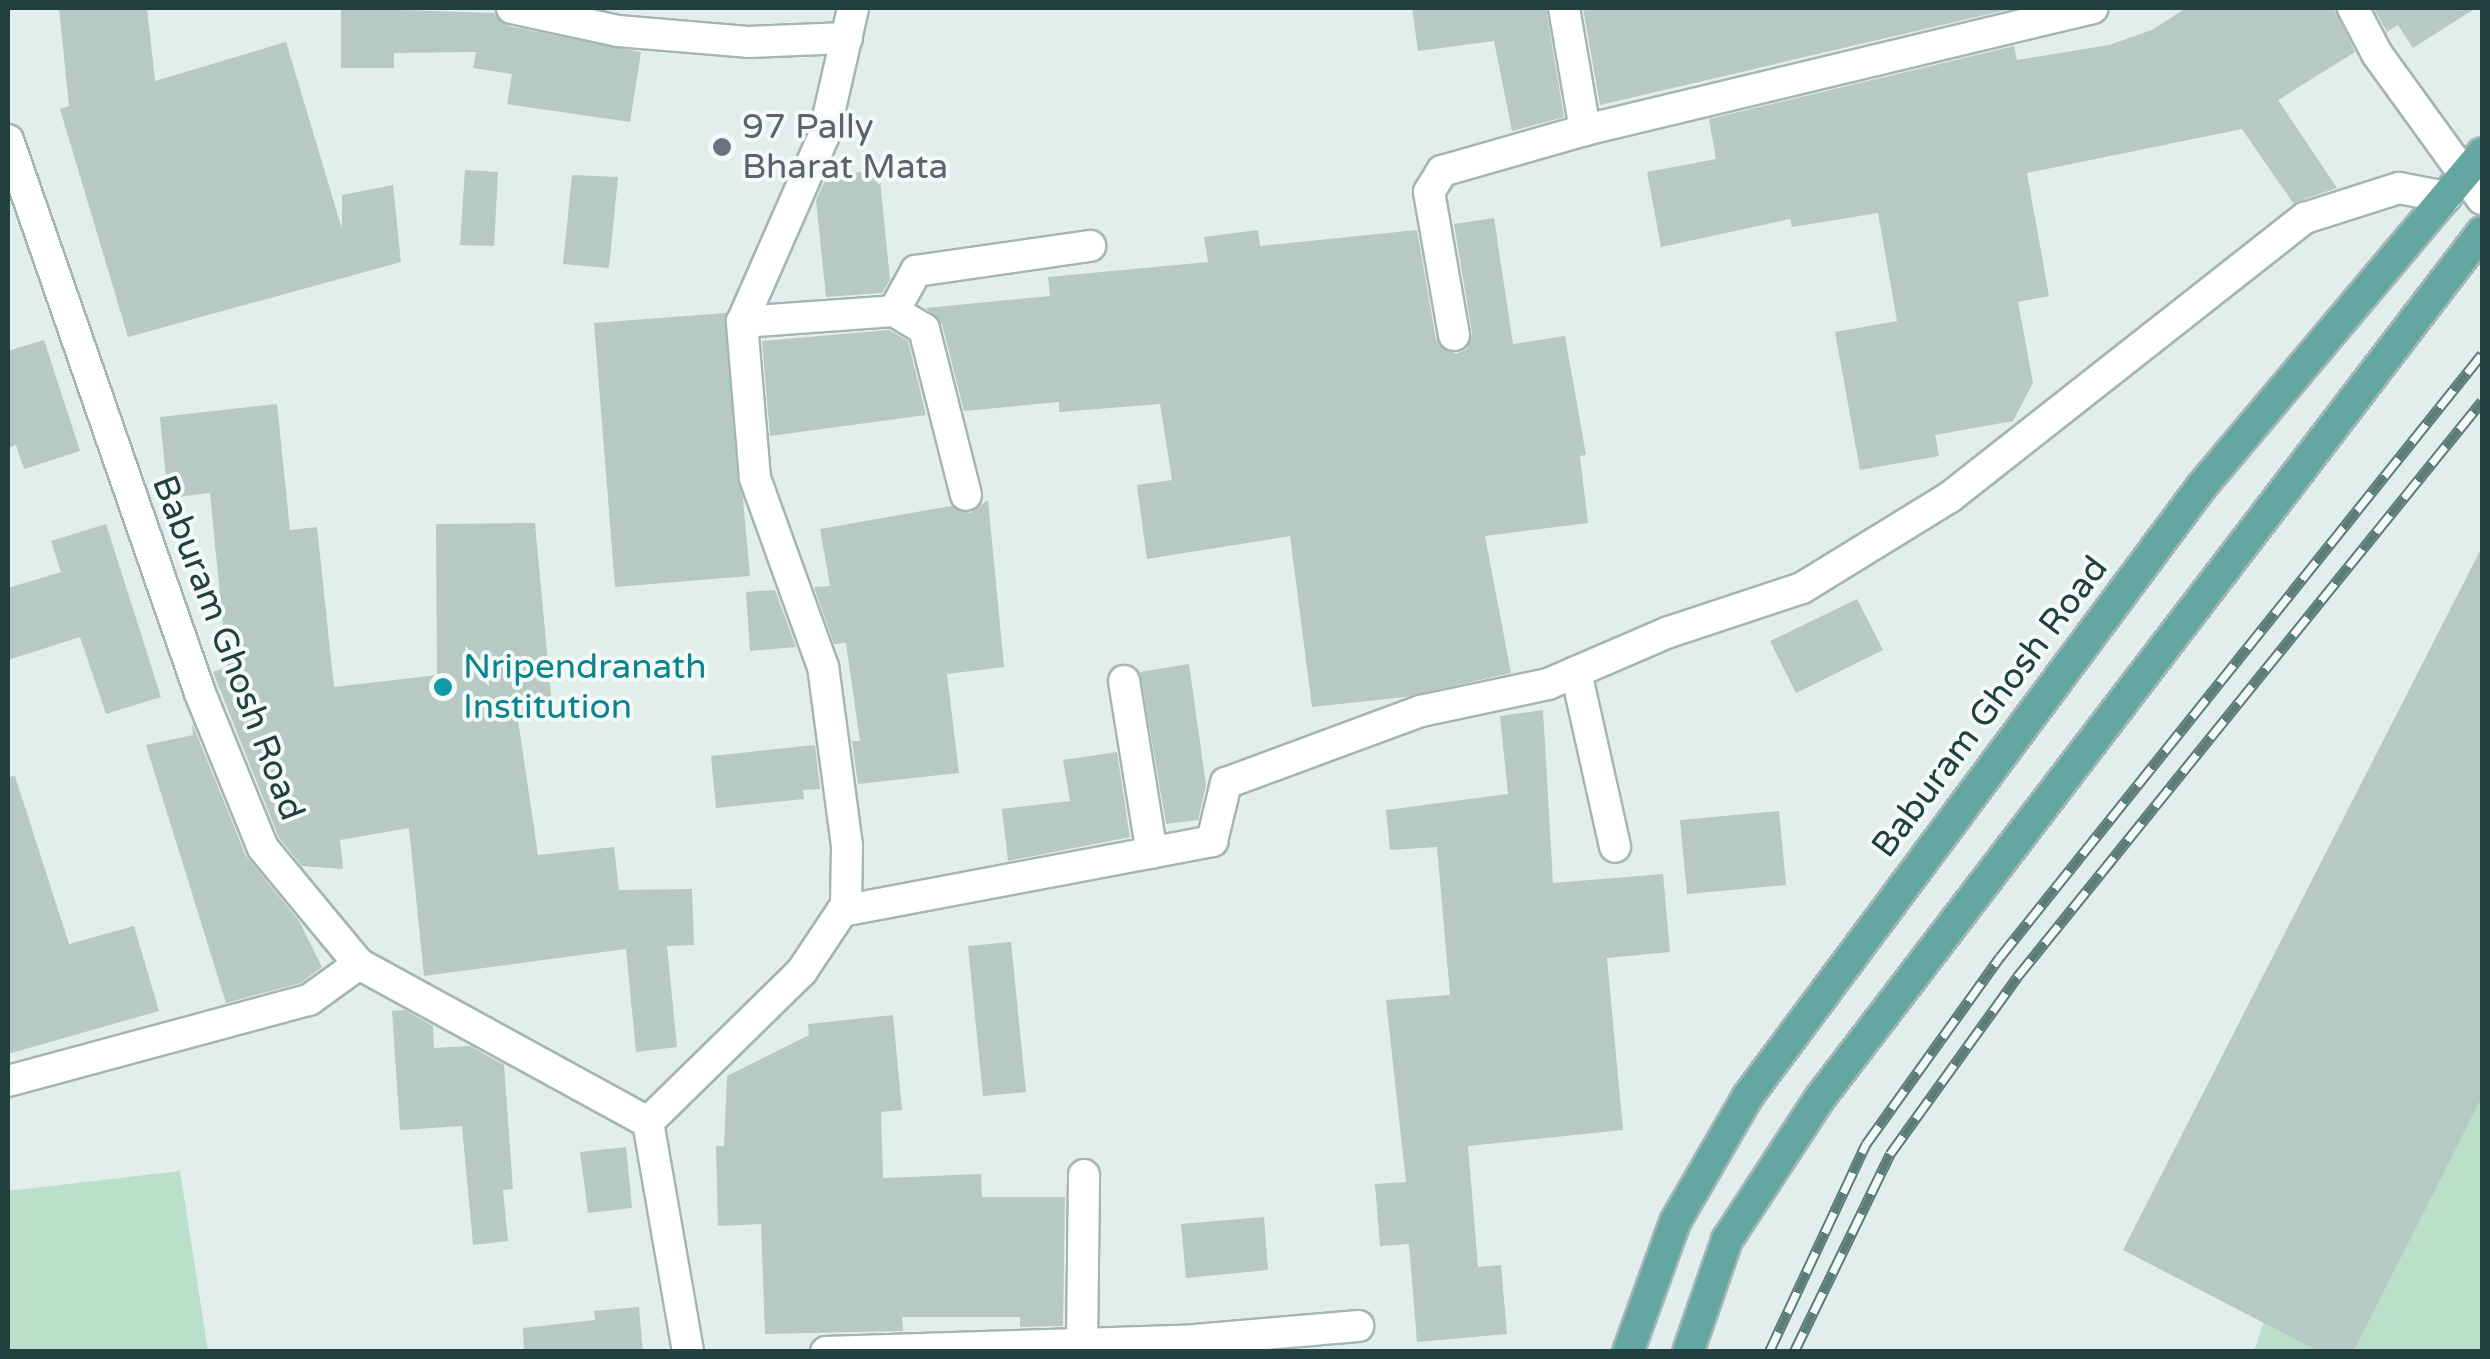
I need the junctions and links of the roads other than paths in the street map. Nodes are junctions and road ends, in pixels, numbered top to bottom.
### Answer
1 (512, 8) edge
2 (1564, 8) edge
3 (2093, 8) edge
4 (2352, 8) edge
5 (2015, 16) edge
6 (850, 22) edge
7 (1585, 130) junction
8 (8, 140) edge
9 (2482, 153) edge
10 (2453, 185) junction
11 (2482, 199) edge
12 (2482, 232) edge
13 (1090, 246) dead end
14 (894, 311) junction
15 (742, 322) junction
16 (1454, 335) dead end
17 (966, 494) dead end
18 (1576, 672) junction
19 (1124, 681) dead end
20 (1616, 847) dead end
21 (1152, 853) junction
22 (842, 910) junction
23 (359, 964) junction
24 (8, 1081) edge
25 (648, 1122) junction
26 (1084, 1175) dead end
27 (1358, 1326) dead end
28 (1082, 1344) junction
29 (688, 1352) edge
30 (826, 1352) edge
31 (1628, 1352) edge
32 (1688, 1352) edge

1 - 6 street
2 - 7 street
3 - 5 street
4 - 10 street
5 - 7 street
6 - 15 street
7 - 16 street
8 - 23 street, Baburam Ghosh Road
9 - 10 main road, Baburam Ghosh Road
10 - 11 street
10 - 18 street
10 - 31 main road, Baburam Ghosh Road
12 - 32 main road
13 - 14 street
14 - 15 street
14 - 17 street
15 - 22 street
18 - 20 street
18 - 21 street
19 - 21 street
21 - 22 street
22 - 25 street
23 - 24 street
23 - 25 street, Baburam Ghosh Road
25 - 29 street
26 - 28 street
27 - 28 street
28 - 30 street

